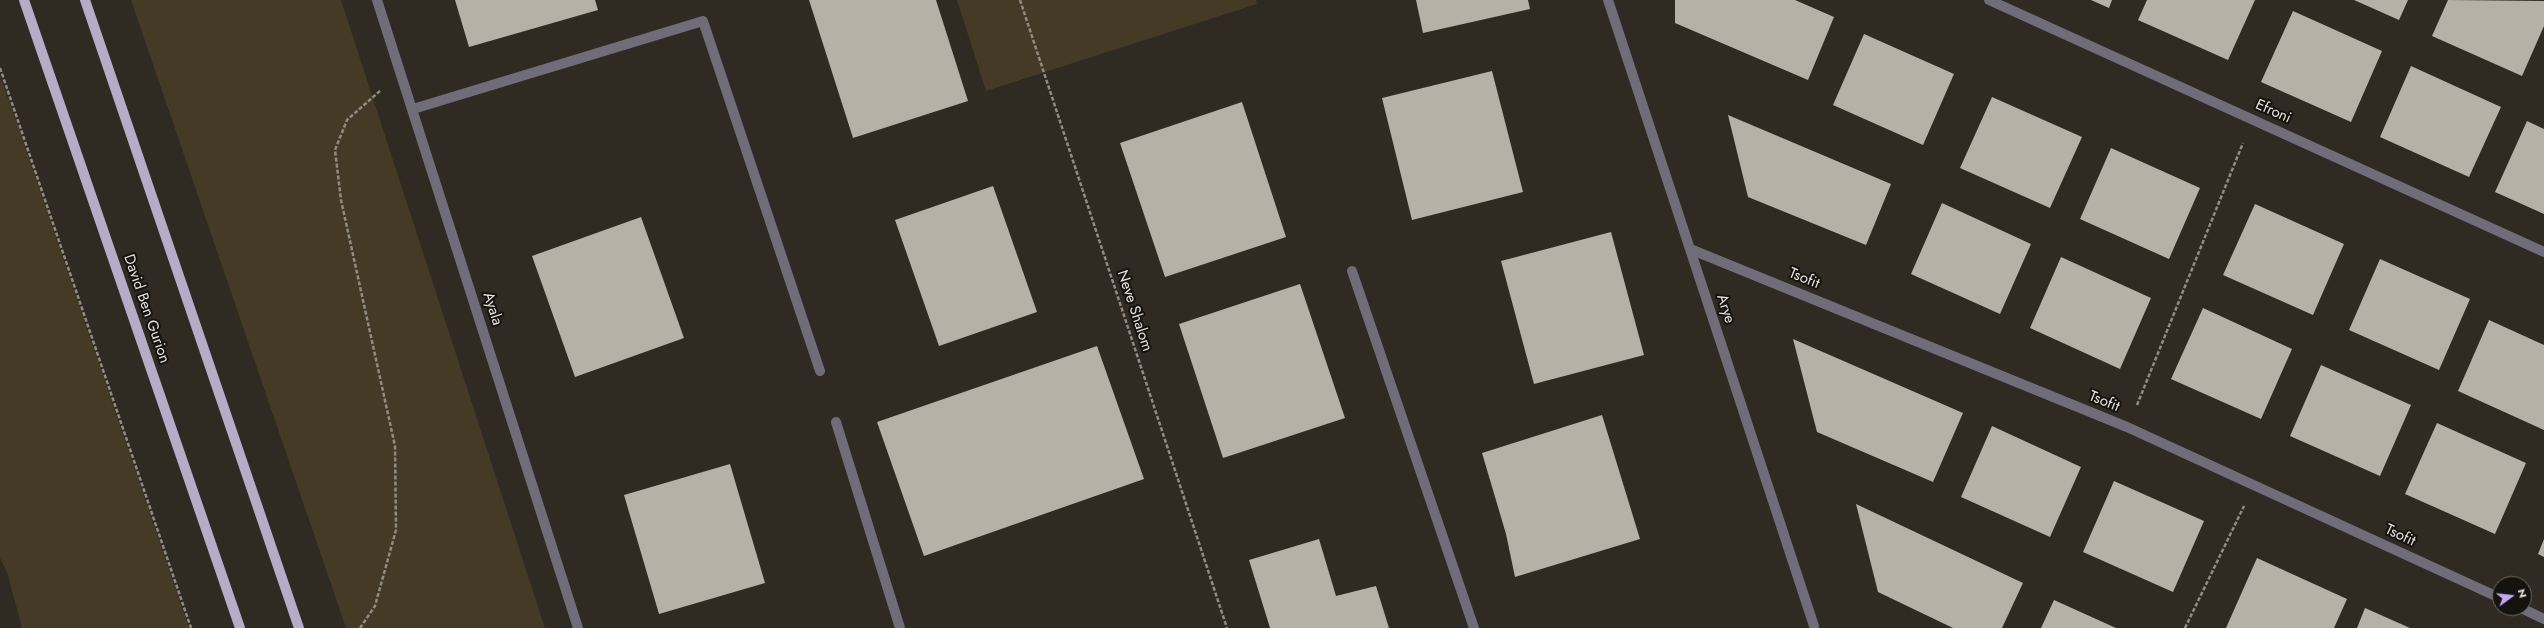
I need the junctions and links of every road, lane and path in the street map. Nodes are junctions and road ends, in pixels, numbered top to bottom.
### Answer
1 (24, 0) edge
2 (85, 0) edge
3 (377, 0) edge
4 (1020, 0) edge
5 (1608, 0) edge
6 (1989, 0) edge
7 (0, 68) edge
8 (405, 84) junction
9 (413, 109) junction
10 (2252, 120) junction
11 (1690, 249) junction
12 (2544, 252) edge
13 (1352, 271) dead end
14 (820, 371) dead end
15 (836, 422) dead end
16 (2127, 427) junction
17 (2254, 485) junction
18 (2492, 594) edge
19 (2532, 613) edge
20 (2544, 619) edge
21 (1813, 627) edge
22 (191, 628) edge
23 (240, 628) edge
24 (299, 628) edge
25 (360, 628) edge
26 (578, 628) edge
27 (900, 628) edge
28 (1228, 628) edge
29 (1474, 628) edge
30 (2185, 628) edge

1 - 23 main road, David Ben Gurion
2 - 24 main road
3 - 8 street, Ayala
4 - 28 path, Neve Shalom
5 - 11 street, Arye
6 - 10 street, Efroni
7 - 22 path
8 - 9 street, Ayala
8 - 25 path
9 - 14 street
9 - 26 street, Ayala
10 - 12 street, Efroni
10 - 16 path
11 - 16 street, Tsofit
11 - 21 street, Arye
13 - 29 street
15 - 27 street
16 - 17 street, Tsofit
17 - 18 street, Tsofit
17 - 30 path
19 - 20 street

